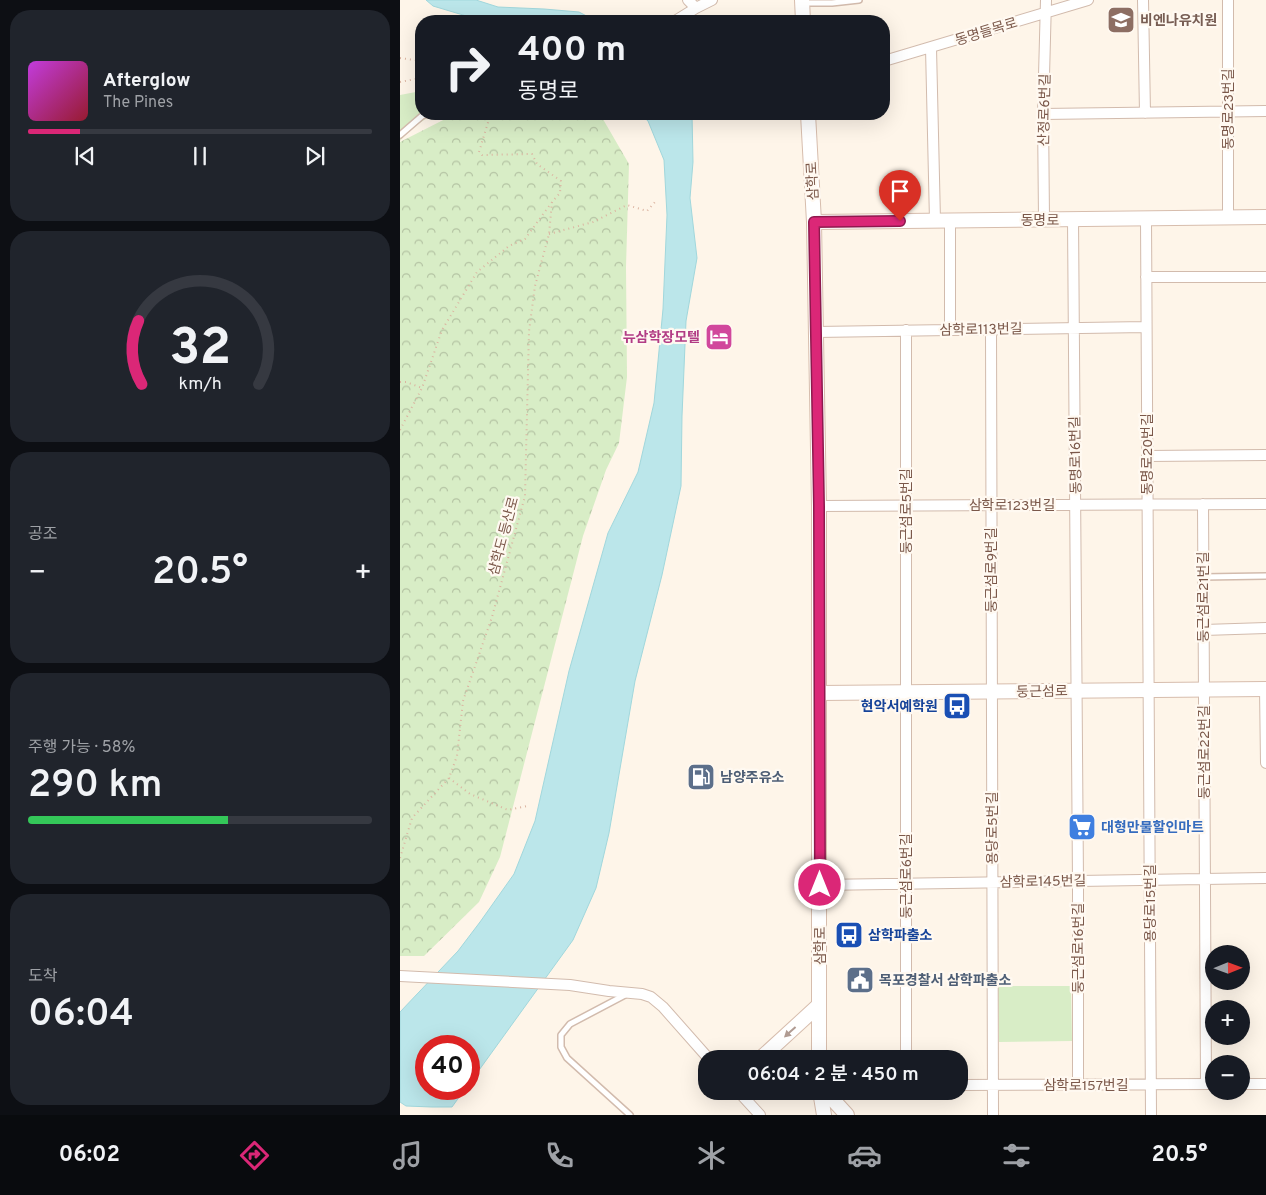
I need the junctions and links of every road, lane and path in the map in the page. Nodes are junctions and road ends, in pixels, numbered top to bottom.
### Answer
1 (712, 0) edge
2 (860, 0) edge
3 (1046, 0) edge
4 (1088, 0) edge
5 (1143, 0) edge
6 (1228, 0) edge
7 (802, 2) edge
8 (692, 4) edge
9 (1046, 13) junction
10 (681, 15) edge
11 (803, 15) edge
12 (930, 48) junction
13 (400, 58) edge
14 (890, 59) edge
15 (415, 60) edge
16 (415, 79) edge
17 (400, 82) edge
18 (1266, 111) edge
19 (1228, 112) junction
20 (1145, 113) junction
21 (1042, 114) junction
22 (417, 120) edge
23 (489, 120) edge
24 (808, 120) edge
25 (400, 135) edge
26 (656, 201) dead end
27 (552, 202) junction
28 (1228, 218) junction
29 (1266, 218) edge
30 (1073, 219) junction
31 (1146, 219) junction
32 (950, 220) junction
33 (1044, 220) junction
34 (935, 221) junction
35 (814, 222) junction
36 (549, 234) junction
37 (1146, 277) junction
38 (1266, 278) edge
39 (1146, 327) junction
40 (1074, 328) junction
41 (990, 329) junction
42 (906, 330) junction
43 (950, 330) junction
44 (816, 332) junction
45 (400, 382) edge
46 (422, 388) junction
47 (400, 430) edge
48 (1266, 455) edge
49 (1147, 456) junction
50 (1203, 504) junction
51 (1266, 504) edge
52 (991, 505) junction
53 (1075, 505) junction
54 (1147, 505) junction
55 (819, 506) junction
56 (906, 506) junction
57 (1203, 576) junction
58 (1266, 576) edge
59 (1266, 628) edge
60 (1204, 630) junction
61 (1204, 689) junction
62 (1266, 689) edge
63 (1149, 690) junction
64 (1077, 691) junction
65 (906, 692) junction
66 (992, 692) junction
67 (819, 693) junction
68 (1266, 762) edge
69 (449, 778) junction
70 (527, 806) dead end
71 (400, 858) edge
72 (1266, 878) edge
73 (1205, 879) junction
74 (1150, 880) junction
75 (1078, 881) junction
76 (992, 882) junction
77 (906, 884) junction
78 (820, 885) junction
79 (400, 976) edge
80 (629, 992) junction
81 (819, 1005) junction
82 (702, 1050) edge
83 (770, 1050) edge
84 (819, 1050) edge
85 (906, 1050) edge
86 (1209, 1055) edge
87 (1151, 1084) junction
88 (1205, 1084) edge
89 (1250, 1084) edge
90 (1266, 1084) edge
91 (968, 1085) edge
92 (993, 1085) junction
93 (1078, 1085) junction
94 (746, 1100) edge
95 (822, 1100) edge
96 (833, 1100) edge
97 (630, 1115) edge
98 (760, 1115) edge
99 (824, 1115) edge
100 (847, 1115) edge
101 (993, 1115) edge
102 (1151, 1115) edge

1 - 8 street
2 - 7 lane
3 - 9 street, 산정로6번길
4 - 9 street, 동명들목로
5 - 20 street
6 - 19 street, 동명로23번길
7 - 11 street
8 - 10 street
9 - 12 street, 동명들목로
9 - 21 street, 산정로6번길
12 - 14 street, 동명들목로
12 - 34 street
13 - 15 path
16 - 17 path
18 - 19 street
19 - 20 street
19 - 28 street, 동명로23번길
20 - 21 street
21 - 33 street, 산정로6번길
22 - 25 lane
23 - 27 path, 삼학도 등산로
24 - 35 street, 삼학로
26 - 36 path
27 - 36 path, 삼학도 등산로
27 - 46 path, 삼학도 등산로
28 - 29 street, 동명로
28 - 31 street, 동명로
30 - 31 street, 동명로
30 - 33 street, 동명로
30 - 40 street, 동명로16번길
31 - 37 street, 동명로20번길
32 - 33 street, 동명로
32 - 34 street, 동명로
32 - 43 street
34 - 35 street, 동명로
35 - 44 street, 삼학로
36 - 69 path, 삼학도 등산로
37 - 38 street
37 - 39 street, 동명로20번길
39 - 40 street, 삼학로113번길
39 - 49 street, 동명로20번길
40 - 41 street, 삼학로113번길
40 - 53 street, 동명로16번길
41 - 43 street, 삼학로113번길
41 - 52 street, 둥근섬로9번길
42 - 43 street, 삼학로113번길
42 - 44 street, 삼학로113번길
42 - 56 street, 둥근섬로5번길
44 - 55 street, 삼학로
45 - 46 path
46 - 47 path, 삼학도 등산로
48 - 49 street
49 - 54 street, 동명로20번길
50 - 51 street, 삼학로123번길
50 - 54 street, 삼학로123번길
50 - 57 street, 둥근섬로21번길
52 - 53 street, 삼학로123번길
52 - 56 street, 삼학로123번길
52 - 66 street, 둥근섬로9번길
53 - 54 street, 삼학로123번길
53 - 64 street, 동명로16번길
54 - 63 street, 동명로20번길
55 - 56 street, 삼학로123번길
55 - 67 street, 삼학로
56 - 65 street, 둥근섬로5번길
57 - 58 lane
57 - 60 street, 둥근섬로21번길
59 - 60 street
60 - 61 street, 둥근섬로21번길
61 - 62 street, 둥근섬로
61 - 63 street, 둥근섬로
61 - 73 street, 둥근섬로22번길
62 - 68 street
63 - 64 street, 둥근섬로
63 - 74 street, 용당로15번길
64 - 66 street, 둥근섬로
64 - 75 street, 둥근섬로16번길
65 - 66 street, 둥근섬로
65 - 67 street, 둥근섬로
65 - 77 street, 둥근섬로6번길
66 - 76 street, 용당로5번길
67 - 78 street, 삼학로
69 - 70 path
69 - 71 path, 삼학도 등산로
72 - 73 street, 삼학로145번길
73 - 74 street, 삼학로145번길
73 - 86 street, 둥근섬로22번길
74 - 75 street, 삼학로145번길
74 - 87 street, 용당로15번길
75 - 76 street, 삼학로145번길
75 - 93 street, 둥근섬로16번길
76 - 77 street, 삼학로145번길
76 - 92 street, 용당로5번길
77 - 78 street, 삼학로145번길
77 - 85 street, 둥근섬로6번길
78 - 81 street, 삼학로
79 - 80 street
80 - 82 street
80 - 97 lane
81 -> 83 street
81 - 84 street, 삼학로
87 - 88 street, 삼학로157번길
87 - 93 street, 삼학로157번길
87 - 102 street, 용당로15번길
89 - 90 street
91 - 92 street, 삼학로157번길
92 - 93 street, 삼학로157번길
92 - 101 street, 용당로5번길
94 - 98 street
95 - 99 street
96 - 100 street

